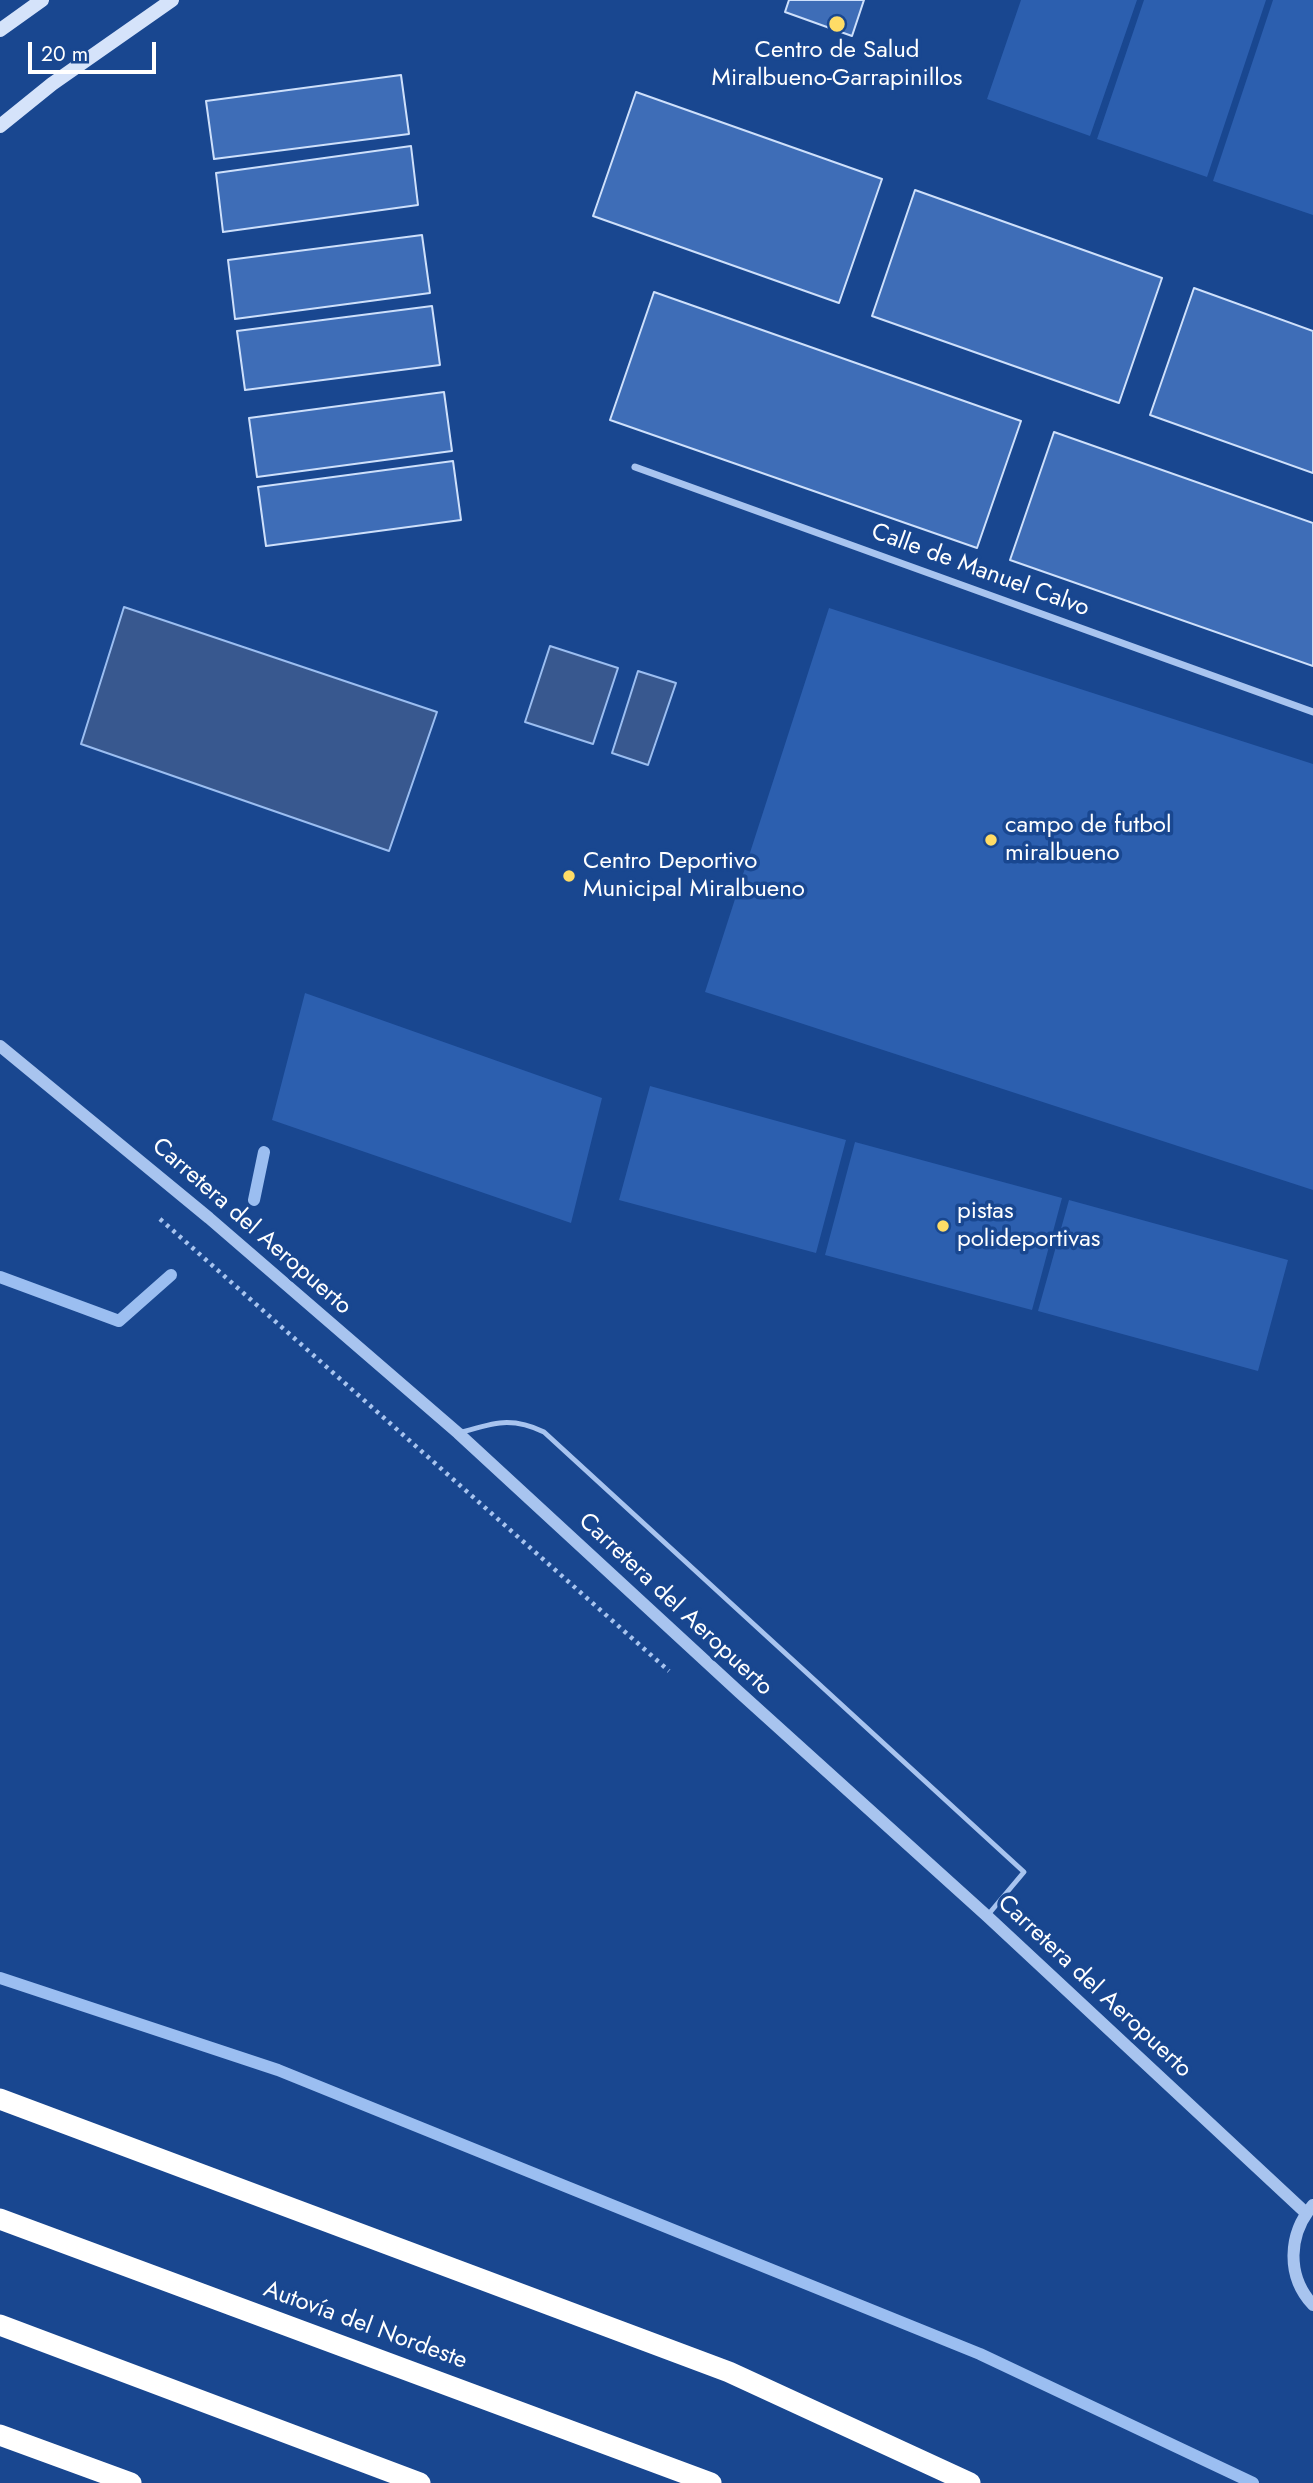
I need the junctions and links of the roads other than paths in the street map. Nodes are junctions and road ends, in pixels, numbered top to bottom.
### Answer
1 (42, 0) edge
2 (172, 0) edge
3 (0, 30) edge
4 (0, 126) edge
5 (635, 467) dead end
6 (1313, 712) edge
7 (0, 1046) edge
8 (458, 1433) junction
9 (987, 1916) junction
10 (0, 2099) edge
11 (1310, 2209) edge
12 (0, 2219) edge
13 (1313, 2305) edge
14 (0, 2325) edge
15 (0, 2435) edge
16 (131, 2483) edge
17 (420, 2483) edge
18 (711, 2483) edge
19 (970, 2483) edge

1 - 3 main road
2 - 4 main road
5 - 6 street, Calle de Manuel Calvo
7 - 8 street, Carretera del Aeropuerto
8 - 9 street, Carretera del Aeropuerto
8 - 9 lane
9 - 11 street, Carretera del Aeropuerto
10 - 19 highway
11 - 13 street, Carretera del Aeropuerto
12 - 18 highway, Autovía del Nordeste
14 - 17 highway
15 - 16 highway

